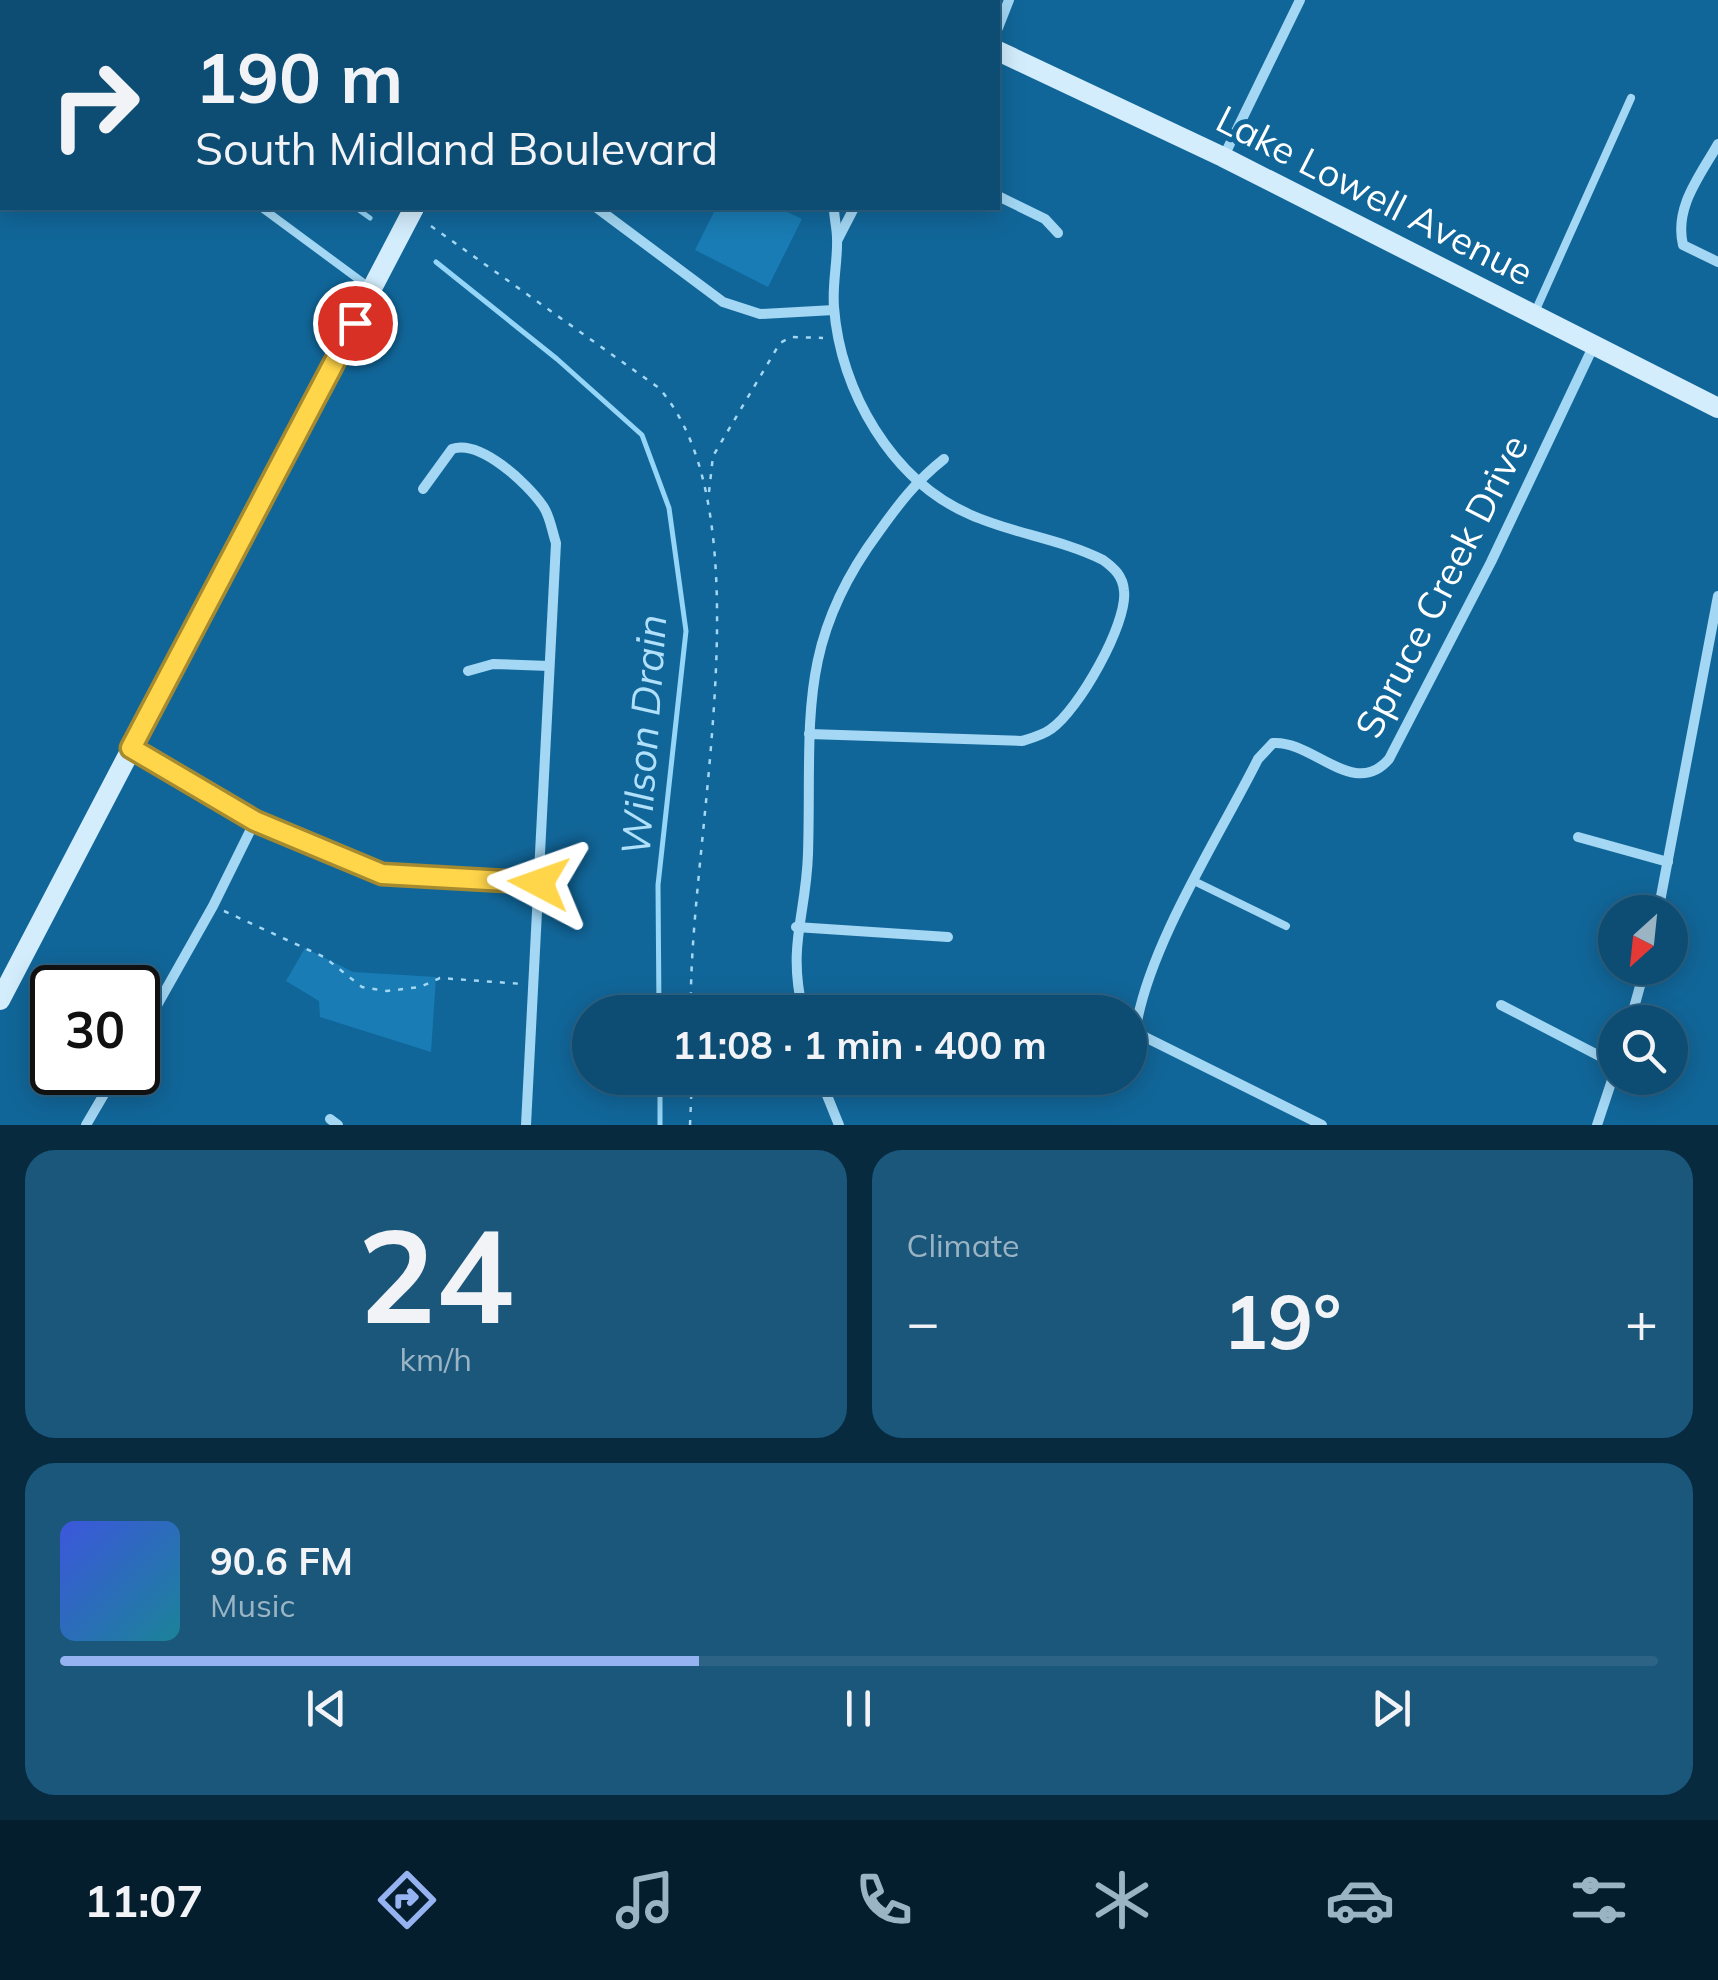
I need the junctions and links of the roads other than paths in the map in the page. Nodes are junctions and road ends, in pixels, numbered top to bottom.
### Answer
1 (1300, 0) edge
2 (1000, 52) edge
3 (1631, 98) dead end
4 (1718, 144) edge
5 (1223, 157) junction
6 (1000, 197) edge
7 (265, 210) edge
8 (413, 210) edge
9 (600, 210) edge
10 (834, 210) edge
11 (853, 210) edge
12 (1058, 233) dead end
13 (837, 240) junction
14 (1718, 262) edge
15 (372, 290) junction
16 (834, 310) junction
17 (1534, 314) junction
18 (1594, 344) junction
19 (1718, 408) edge
20 (944, 459) dead end
21 (916, 480) junction
22 (423, 489) dead end
23 (1718, 596) edge
24 (549, 666) junction
25 (468, 671) dead end
26 (808, 734) junction
27 (131, 748) junction
28 (255, 821) junction
29 (1578, 837) dead end
30 (1668, 862) junction
31 (1196, 882) junction
32 (539, 883) junction
33 (1661, 895) edge
34 (1286, 926) dead end
35 (796, 927) junction
36 (948, 937) dead end
37 (799, 995) edge
38 (0, 1000) edge
39 (160, 1000) edge
40 (1501, 1005) dead end
41 (1598, 1059) edge
42 (104, 1095) edge
43 (827, 1095) edge
44 (1606, 1095) edge
45 (86, 1125) edge
46 (526, 1125) edge
47 (839, 1125) edge
48 (1322, 1125) edge
49 (1597, 1125) edge

1 - 5 street
2 - 5 main road, Lake Lowell Avenue
3 - 17 lane
4 - 14 street
5 - 17 main road, Lake Lowell Avenue
6 - 12 street
7 - 15 lane
8 - 15 main road
9 - 16 street
10 - 13 street
11 - 13 street
13 - 16 street
15 - 27 main road
16 - 21 street
17 - 18 main road, Lake Lowell Avenue
18 - 19 main road, Lake Lowell Avenue
18 - 31 street, Spruce Creek Drive
20 - 21 street
21 - 26 street
21 - 26 street
22 - 24 street
23 - 30 street
24 - 25 street
24 - 32 street
26 - 35 street
27 - 28 street
27 - 38 main road
28 - 32 street
28 - 39 street
29 - 30 street
30 - 33 street
31 - 34 lane
31 - 48 street
32 - 46 street
35 - 36 street
35 - 37 street
40 - 41 street
42 - 45 street
43 - 47 street
44 - 49 street

